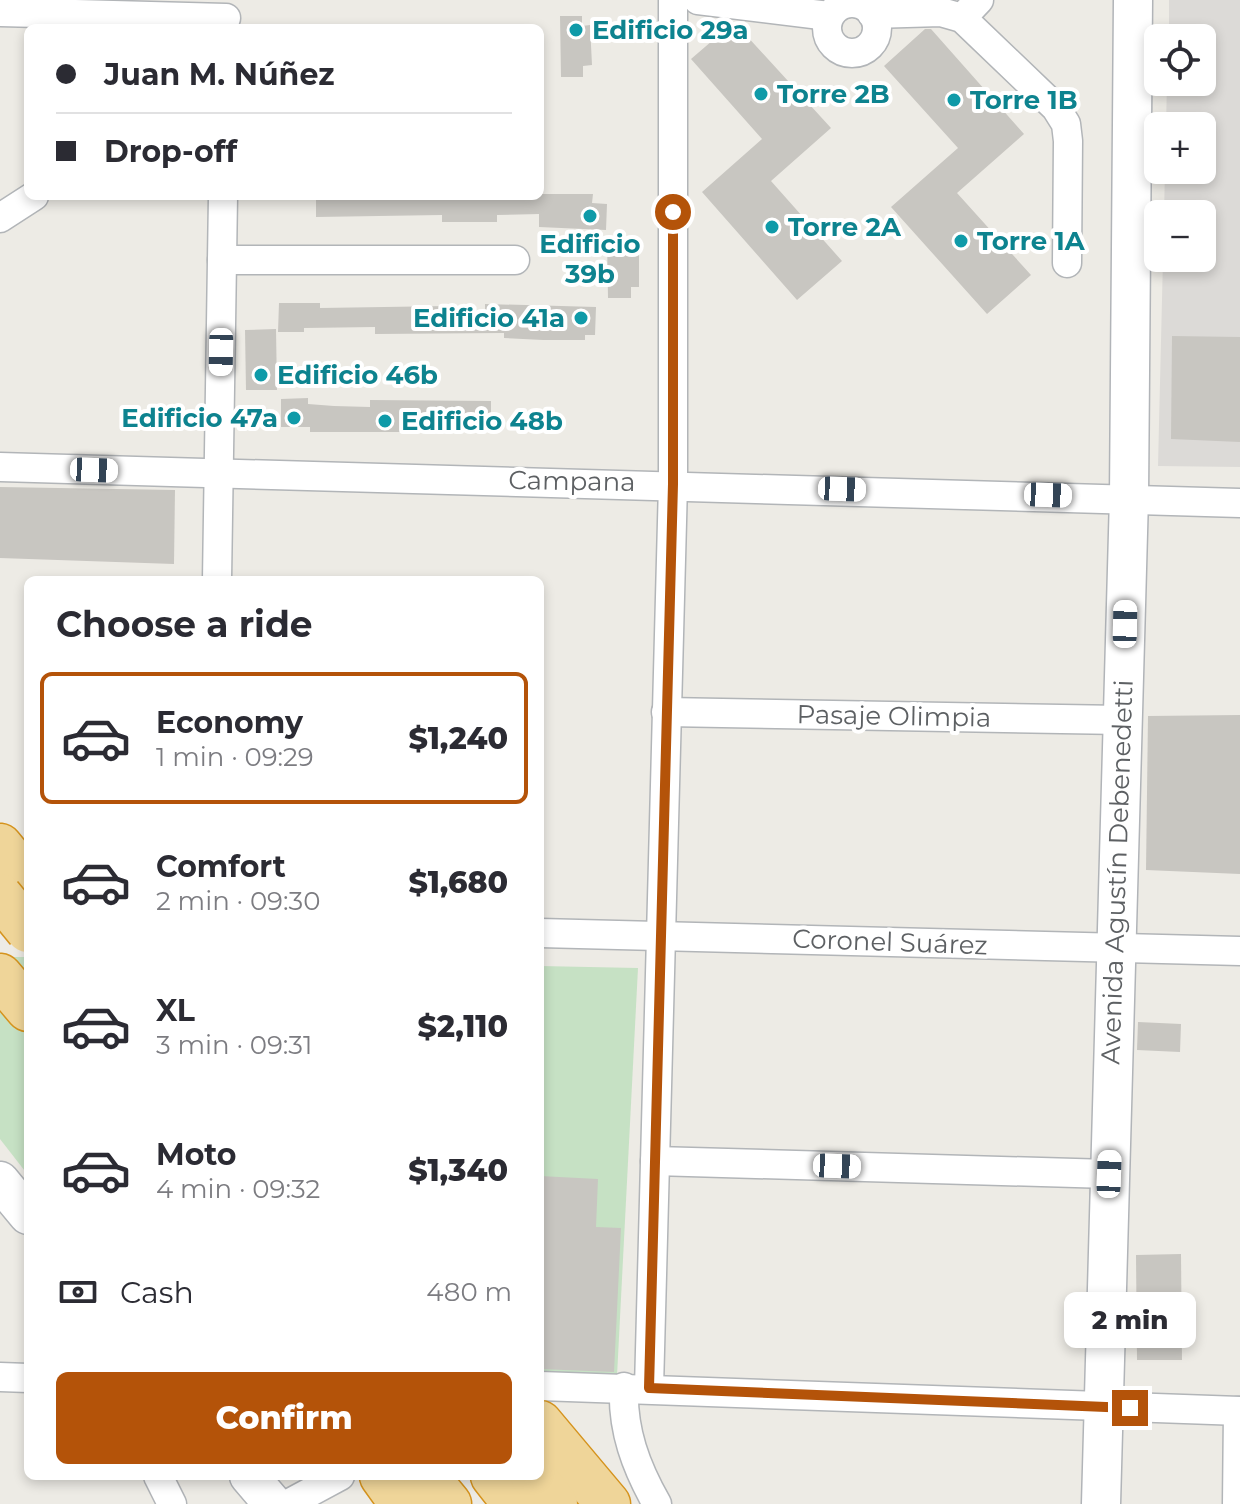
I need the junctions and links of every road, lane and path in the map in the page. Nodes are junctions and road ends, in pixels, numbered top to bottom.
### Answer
1 (673, 0) edge
2 (698, 0) edge
3 (1133, 0) edge
4 (970, 9) edge
5 (0, 12) edge
6 (872, 14) junction
7 (226, 15) edge
8 (829, 16) junction
9 (28, 200) edge
10 (223, 200) edge
11 (0, 218) edge
12 (222, 260) junction
13 (515, 260) dead end
14 (1067, 263) dead end
15 (0, 467) edge
16 (219, 474) junction
17 (673, 484) junction
18 (1129, 497) junction
19 (1240, 503) edge
20 (217, 576) edge
21 (666, 712) junction
22 (1122, 720) junction
23 (0, 846) edge
24 (24, 875) edge
25 (0, 896) edge
26 (0, 918) edge
27 (24, 919) edge
28 (24, 925) edge
29 (544, 933) edge
30 (659, 935) junction
31 (1115, 948) junction
32 (1240, 951) edge
33 (0, 976) edge
34 (24, 1004) edge
35 (655, 1161) junction
36 (1109, 1174) junction
37 (0, 1181) edge
38 (24, 1210) edge
39 (0, 1377) edge
40 (24, 1378) edge
41 (544, 1386) edge
42 (636, 1387) junction
43 (1103, 1407) junction
44 (1239, 1411) edge
45 (544, 1428) edge
46 (160, 1480) edge
47 (252, 1480) edge
48 (333, 1480) edge
49 (385, 1480) edge
50 (429, 1480) edge
51 (496, 1480) edge
52 (536, 1480) edge
53 (172, 1504) edge
54 (273, 1504) edge
55 (288, 1504) edge
56 (402, 1504) edge
57 (449, 1504) edge
58 (515, 1504) edge
59 (555, 1504) edge
60 (608, 1504) edge
61 (657, 1504) edge
62 (1101, 1504) edge
63 (1237, 1504) edge

1 - 17 street
2 - 8 street
3 - 18 main road, Avenida Agustín Debenedetti
4 - 6 street
4 - 14 street
5 - 7 street
6 - 8 street
6 - 8 street
9 - 11 street
10 - 12 street
12 - 13 street
12 - 16 street
15 - 16 street, Campana
16 - 17 street, Campana
16 - 20 street
17 - 18 street, Campana
17 - 21 street
18 - 19 street, Campana
18 - 22 main road, Avenida Agustín Debenedetti
21 - 22 street, Pasaje Olimpia
21 - 30 street
22 - 31 main road, Avenida Agustín Debenedetti
23 - 24 highway
25 - 28 highway, bridge
26 - 27 street
29 - 30 street, Coronel Suárez
30 - 31 street, Coronel Suárez
30 - 35 street
31 - 32 street, Coronel Suárez
31 - 36 main road, Avenida Agustín Debenedetti
33 - 34 highway
35 - 36 street
35 - 42 street
36 - 43 main road, Avenida Agustín Debenedetti
37 - 38 main road
39 - 40 street
41 - 42 street
42 - 43 street
42 - 61 street
43 - 44 street
43 - 62 main road, Avenida Agustín Debenedetti
44 - 63 street
45 - 60 highway
46 - 53 street
47 - 54 main road
48 - 55 street
49 - 56 highway
50 - 57 highway
51 - 58 highway
52 - 59 highway

